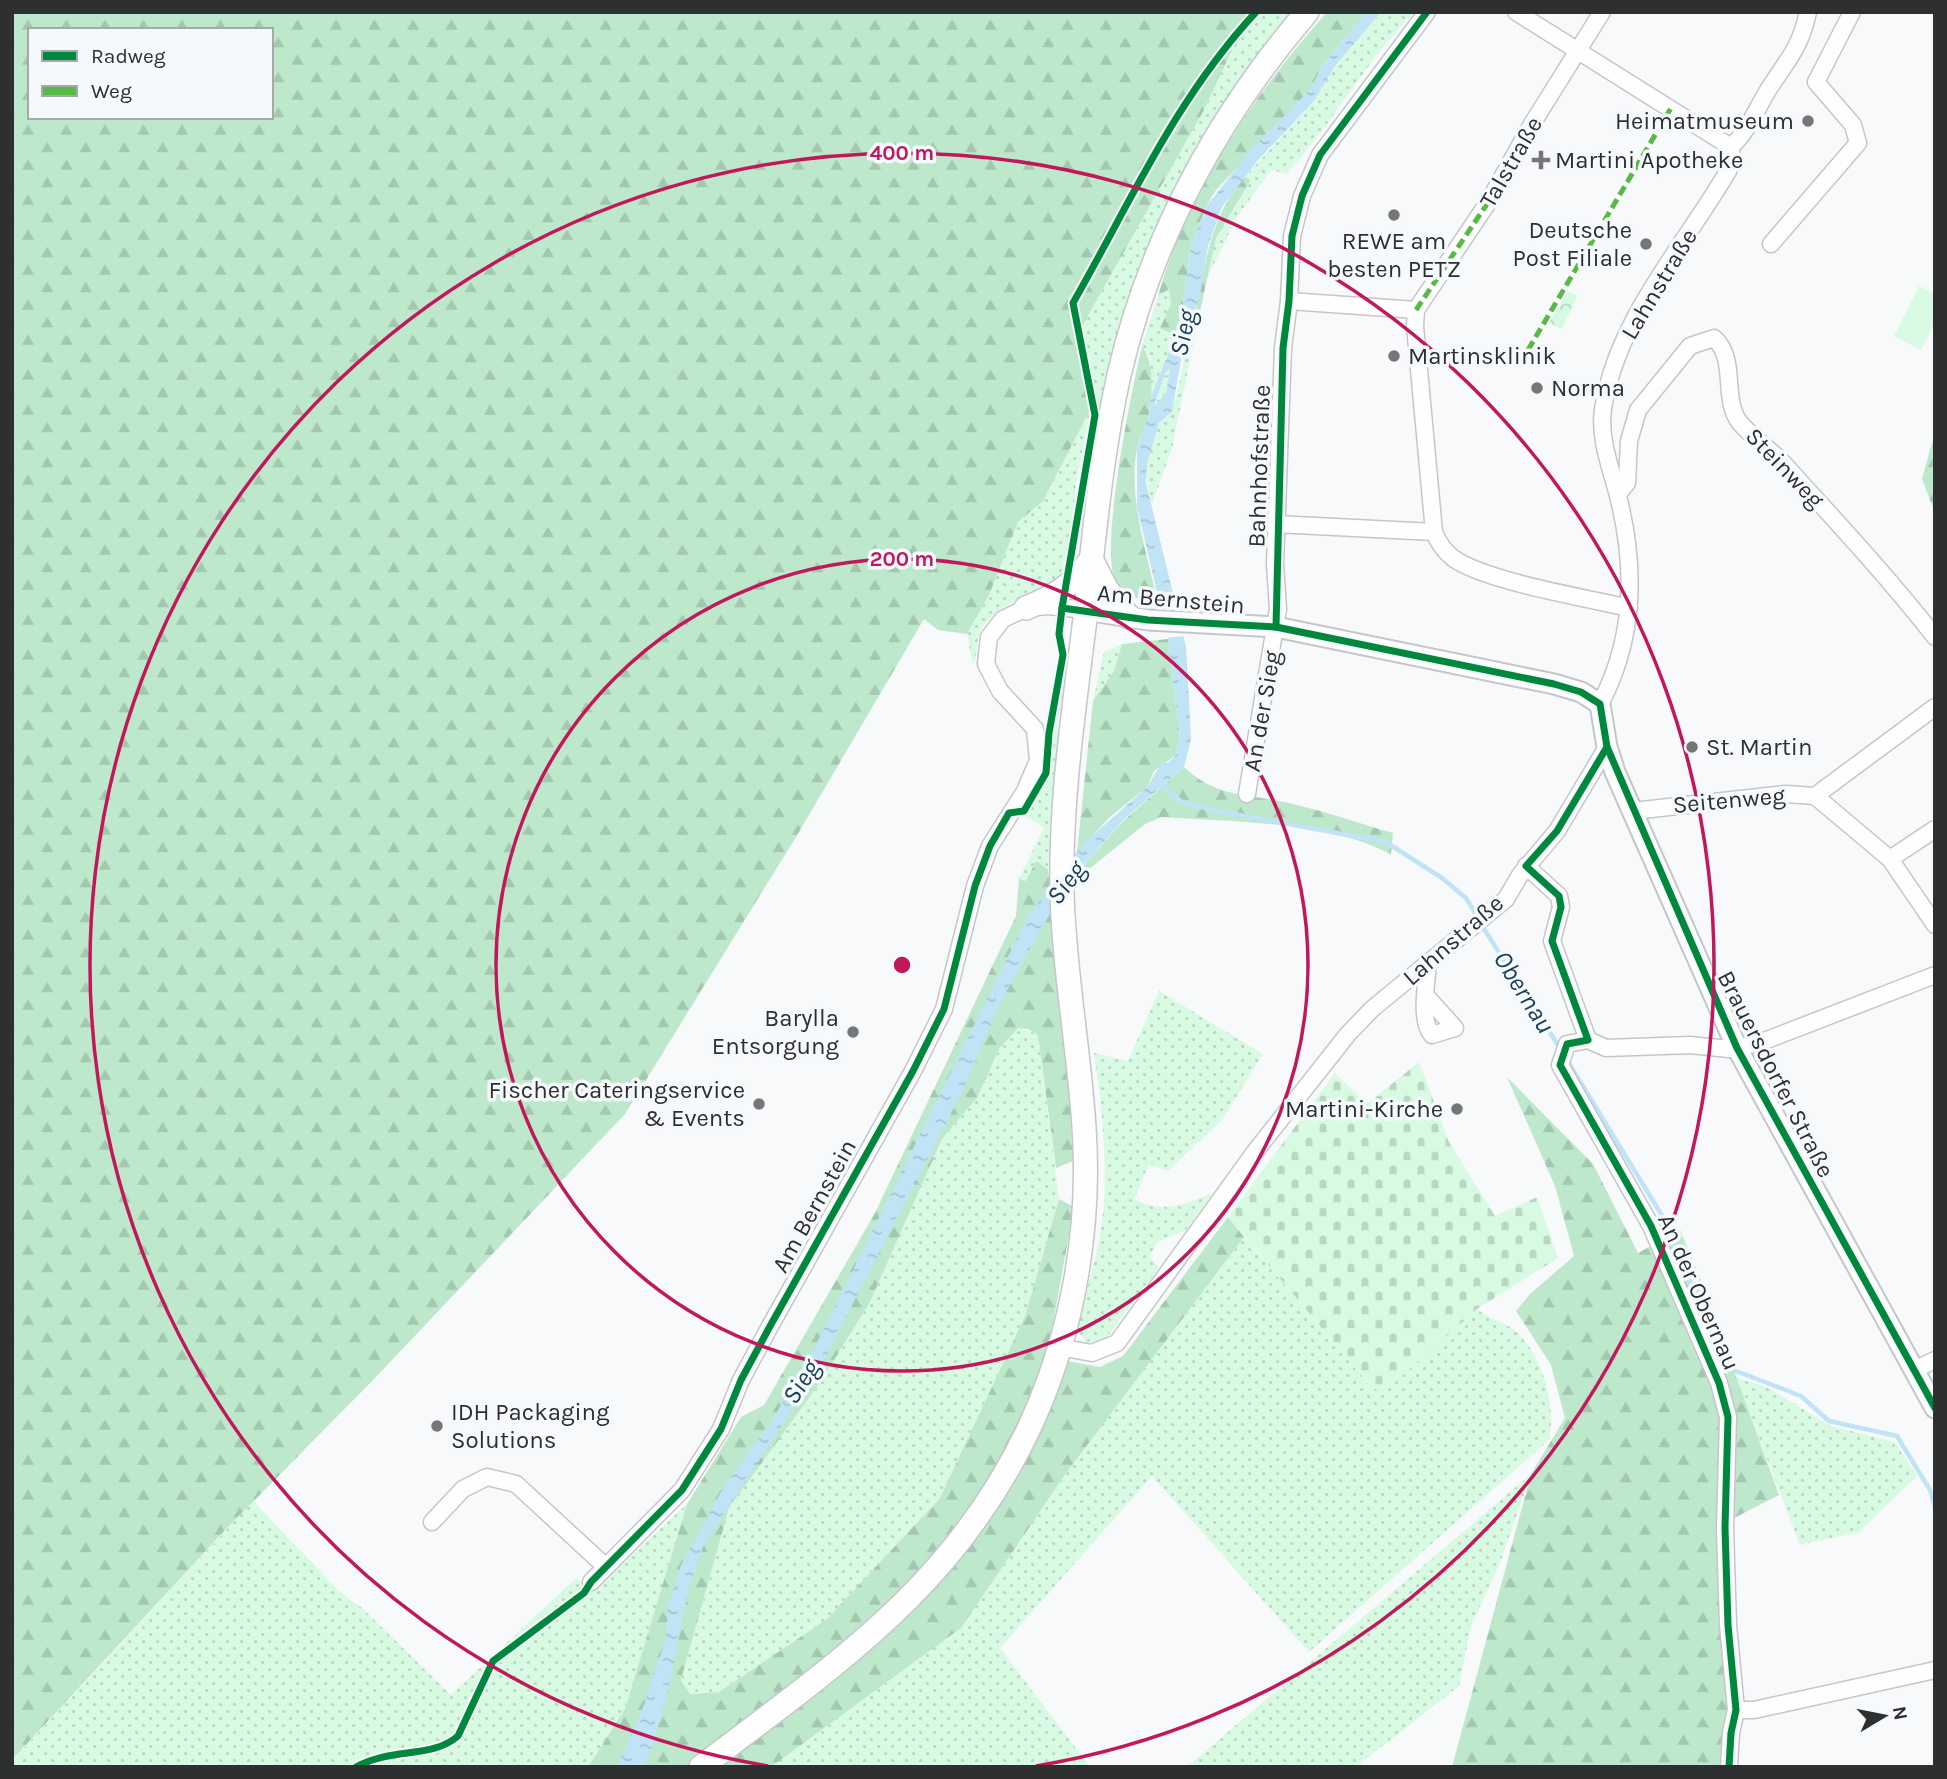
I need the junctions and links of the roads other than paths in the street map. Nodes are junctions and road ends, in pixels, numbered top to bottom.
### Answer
1 (1307, 12) edge
2 (1427, 12) edge
3 (1516, 12) edge
4 (1602, 12) edge
5 (1808, 12) edge
6 (1852, 12) edge
7 (1579, 52) junction
8 (1731, 147) junction
9 (1771, 244) dead end
10 (1289, 301) junction
11 (1416, 310) junction
12 (1618, 494) junction
13 (1276, 524) junction
14 (1434, 532) junction
15 (1091, 559) junction
16 (1026, 608) junction
17 (1629, 608) junction
18 (1086, 610) junction
19 (1138, 618) junction
20 (1276, 627) junction
21 (1935, 637) edge
22 (1600, 704) junction
23 (1935, 707) edge
24 (1607, 747) junction
25 (1247, 794) dead end
26 (1815, 796) junction
27 (1633, 811) junction
28 (1935, 829) edge
29 (1891, 859) junction
30 (1526, 866) junction
31 (1935, 925) edge
32 (1428, 962) junction
33 (1935, 975) edge
34 (1427, 997) dead end
35 (1588, 1040) junction
36 (1737, 1048) junction
37 (1059, 1347) junction
38 (1935, 1360) edge
39 (1914, 1370) junction
40 (1935, 1408) edge
41 (432, 1522) dead end
42 (606, 1567) junction
43 (591, 1583) dead end
44 (1935, 1670) edge
45 (1737, 1710) junction
46 (701, 1767) edge
47 (1729, 1767) edge

1 - 15 main road
2 - 10 street, Bahnhofstraße
3 - 7 street
4 - 7 street, Talstraße
5 - 8 street, Lahnstraße
6 - 9 street
7 - 8 street
7 - 11 street, Talstraße
8 - 12 street, Lahnstraße
10 - 11 street
10 - 13 street, Bahnhofstraße
11 - 14 street
12 - 17 street, Lahnstraße
12 - 21 street, Steinweg
13 - 14 street
13 - 20 street, Bahnhofstraße
14 - 17 street
15 - 16 main road
15 - 18 main road
15 - 19 main road
16 - 18 street, Am Bernstein
16 - 42 street, Am Bernstein
17 - 22 street, Lahnstraße
18 - 19 street, Am Bernstein
18 - 37 main road
19 - 20 street, Am Bernstein
20 - 22 street
20 - 25 street, An der Sieg
22 - 24 street
23 - 26 street
24 - 27 street, Brauersdorfer Straße
24 - 30 street, Lahnstraße
26 - 27 street, Seitenweg
26 - 29 street, Seitenweg
27 - 36 street, Brauersdorfer Straße
28 - 29 street
29 - 31 street, Seitenweg
30 - 32 street, Lahnstraße
30 - 35 street
32 - 34 street
32 - 37 street, Lahnstraße
33 - 36 street, An der Obernau
35 - 36 street, An der Obernau
35 - 45 street, An der Obernau
36 - 39 street, Brauersdorfer Straße
37 - 46 main road
38 - 39 street
39 - 40 street, Brauersdorfer Straße
41 - 42 street
42 - 43 street, Am Bernstein
44 - 45 street
45 - 47 street, An der Obernau

